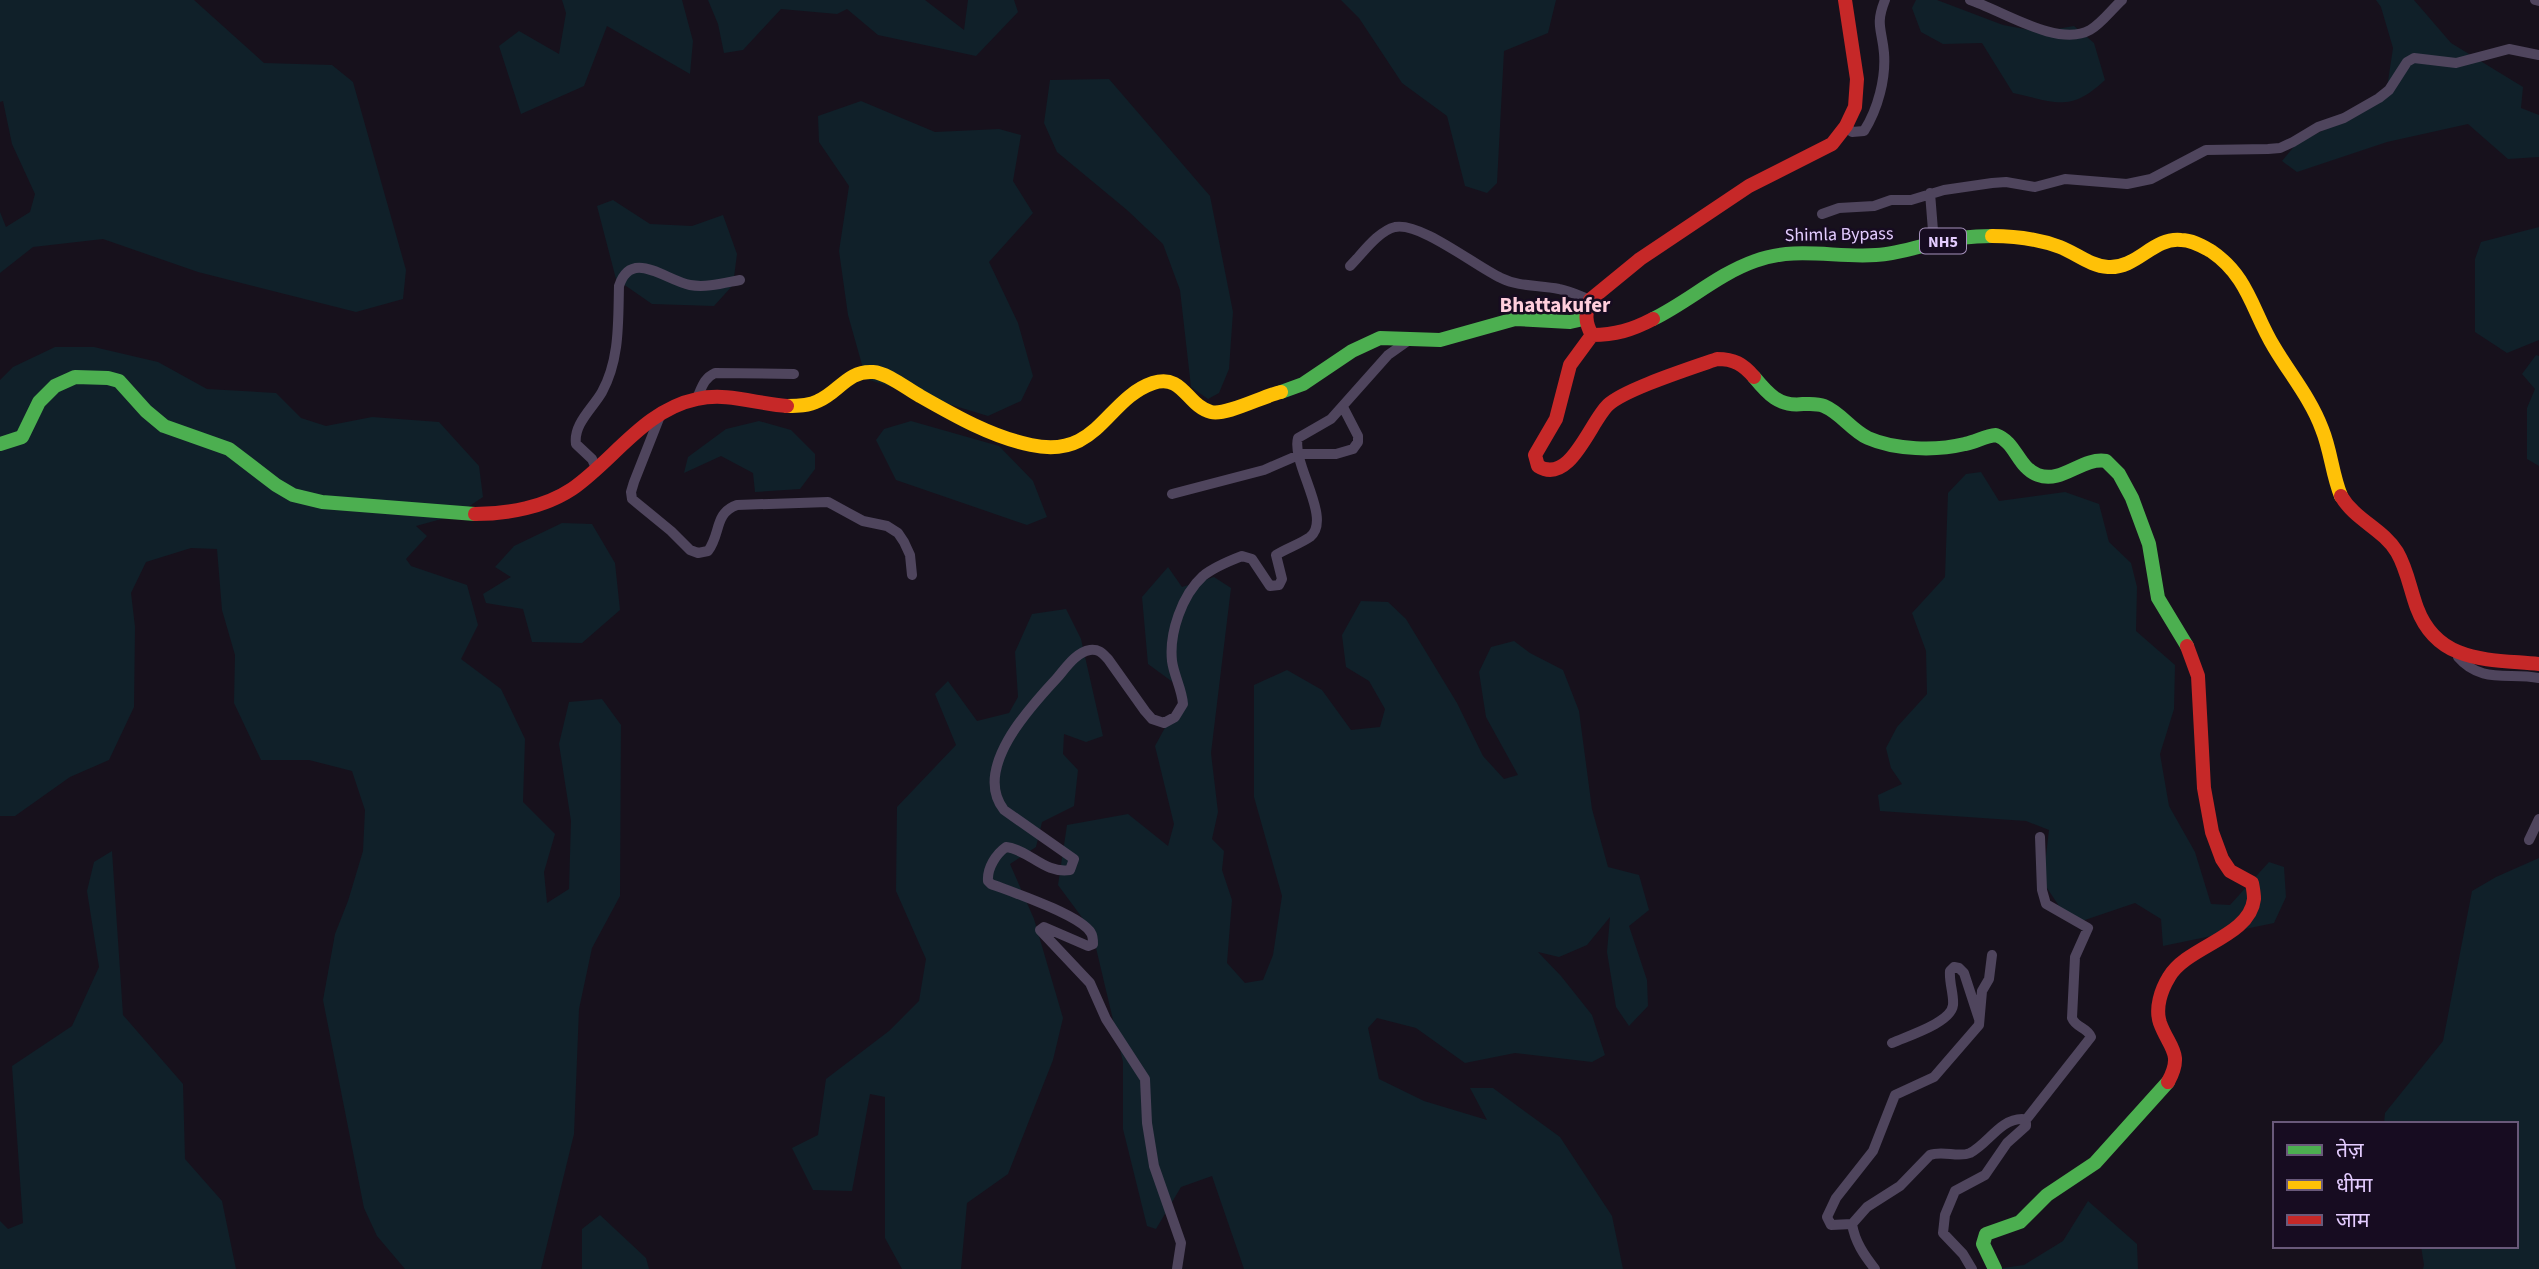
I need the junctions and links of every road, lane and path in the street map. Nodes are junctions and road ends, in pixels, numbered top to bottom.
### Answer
1 (1845, 0) edge
2 (1885, 0) edge
3 (1970, 0) edge
4 (2122, 0) edge
5 (2539, 55) edge
6 (1846, 126) junction
7 (1930, 194) junction
8 (1822, 214) dead end
9 (1934, 243) junction
10 (1350, 266) dead end
11 (740, 280) dead end
12 (1588, 305) junction
13 (1592, 335) junction
14 (1412, 338) junction
15 (794, 374) dead end
16 (698, 398) junction
17 (1343, 407) junction
18 (660, 416) junction
19 (0, 444) edge
20 (1297, 456) junction
21 (596, 468) junction
22 (1172, 494) dead end
23 (912, 575) dead end
24 (2452, 650) junction
25 (2539, 664) edge
26 (2539, 678) edge
27 (2539, 819) edge
28 (2040, 837) dead end
29 (2529, 840) dead end
30 (1992, 955) dead end
31 (1980, 1021) junction
32 (1892, 1043) dead end
33 (2025, 1121) junction
34 (1852, 1224) junction
35 (1177, 1269) edge
36 (1875, 1269) edge
37 (1972, 1269) edge
38 (1995, 1269) edge

1 - 6 main road
2 - 6 street
3 - 4 street
5 - 7 street
6 - 12 main road
7 - 8 street
7 - 9 street
9 - 13 main road, Shimla Bypass / NH5
9 - 24 main road, Shimla Bypass / NH5
10 - 12 street
11 - 21 street
12 - 13 main road
12 - 14 main road
13 - 38 main road
14 - 16 main road
14 - 17 street
15 - 16 street
16 - 18 main road
17 - 20 street
17 - 20 street
18 - 21 main road
18 - 23 street
19 - 21 main road
20 - 22 street
20 - 35 street
24 - 25 main road, Shimla Bypass / NH5
24 - 26 street
27 - 29 street
28 - 33 street
30 - 31 street
31 - 32 street
31 - 34 street
33 - 34 street
33 - 37 street
34 - 36 street

